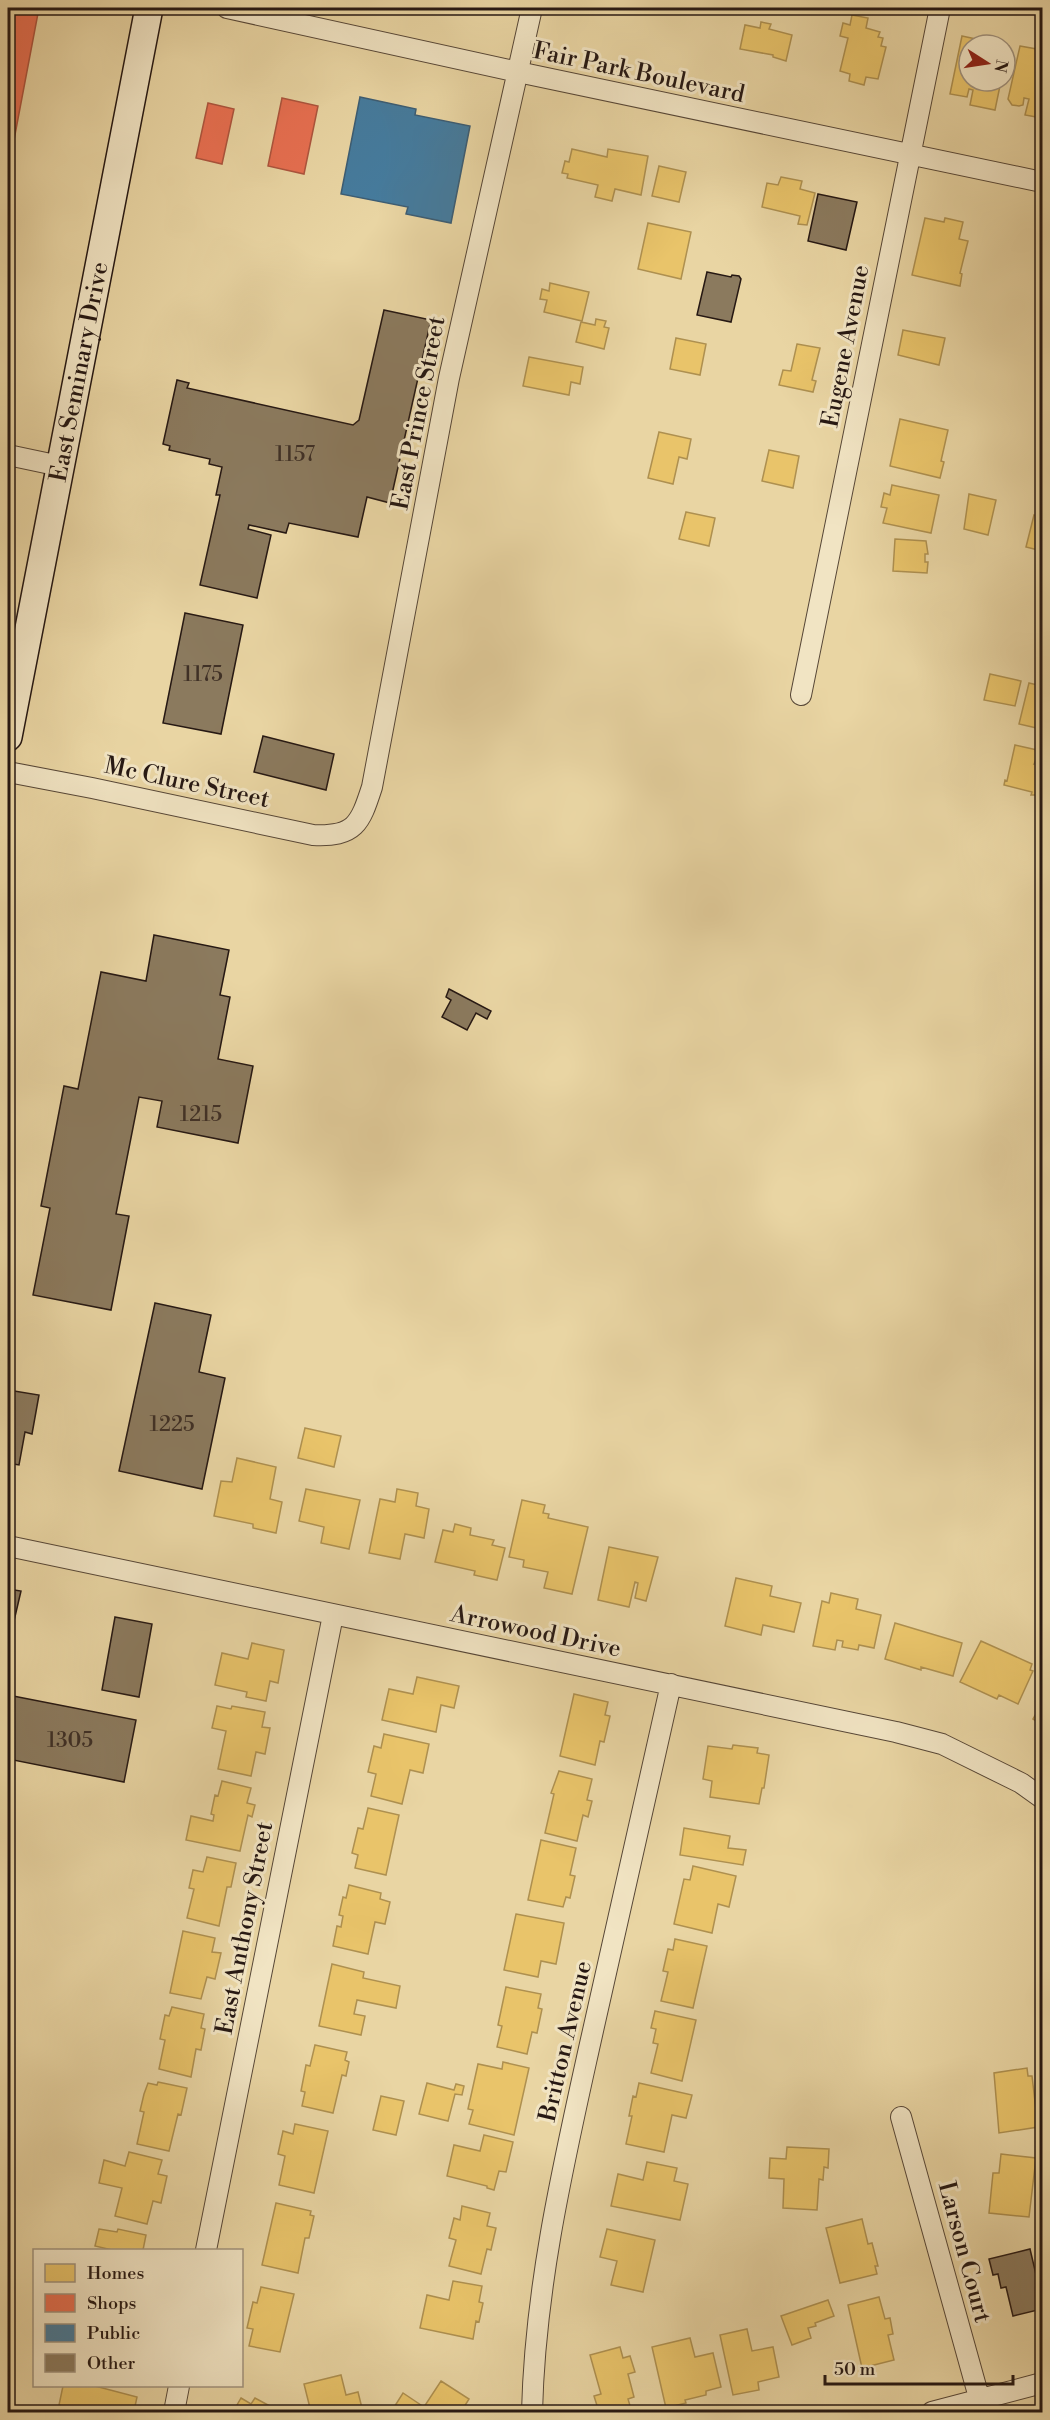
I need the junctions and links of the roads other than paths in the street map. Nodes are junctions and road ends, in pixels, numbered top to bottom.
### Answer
1 (149, 8) edge
2 (227, 8) edge
3 (532, 8) edge
4 (940, 8) edge
5 (518, 72) junction
6 (910, 154) junction
7 (1042, 182) edge
8 (8, 455) edge
9 (60, 466) junction
10 (801, 695) dead end
11 (8, 737) edge
12 (8, 772) edge
13 (354, 827) joint
14 (8, 1546) edge
15 (333, 1615) junction
16 (671, 1684) junction
17 (1042, 1798) edge
18 (901, 2117) dead end
19 (206, 2249) edge
20 (1042, 2383) edge
21 (179, 2387) edge
22 (980, 2401) junction
23 (174, 2412) edge
24 (532, 2412) edge
25 (932, 2412) edge

1 - 9 main road, East Seminary Drive
2 - 5 street, Fair Park Boulevard
3 - 5 street, East Prince Street
4 - 6 street, Eugene Avenue
5 - 6 street, Fair Park Boulevard
5 - 13 street, East Prince Street
6 - 7 street, Fair Park Boulevard
6 - 10 street, Eugene Avenue
8 - 9 street
9 - 11 main road, East Seminary Drive
12 - 13 street, Mc Clure Street
14 - 15 street, Arrowood Drive
15 - 16 street, Arrowood Drive
15 - 19 street, East Anthony Street
16 - 17 street, Arrowood Drive
16 - 24 street, Britton Avenue
18 - 22 street, Larson Court
20 - 22 street
21 - 23 street
22 - 25 street

